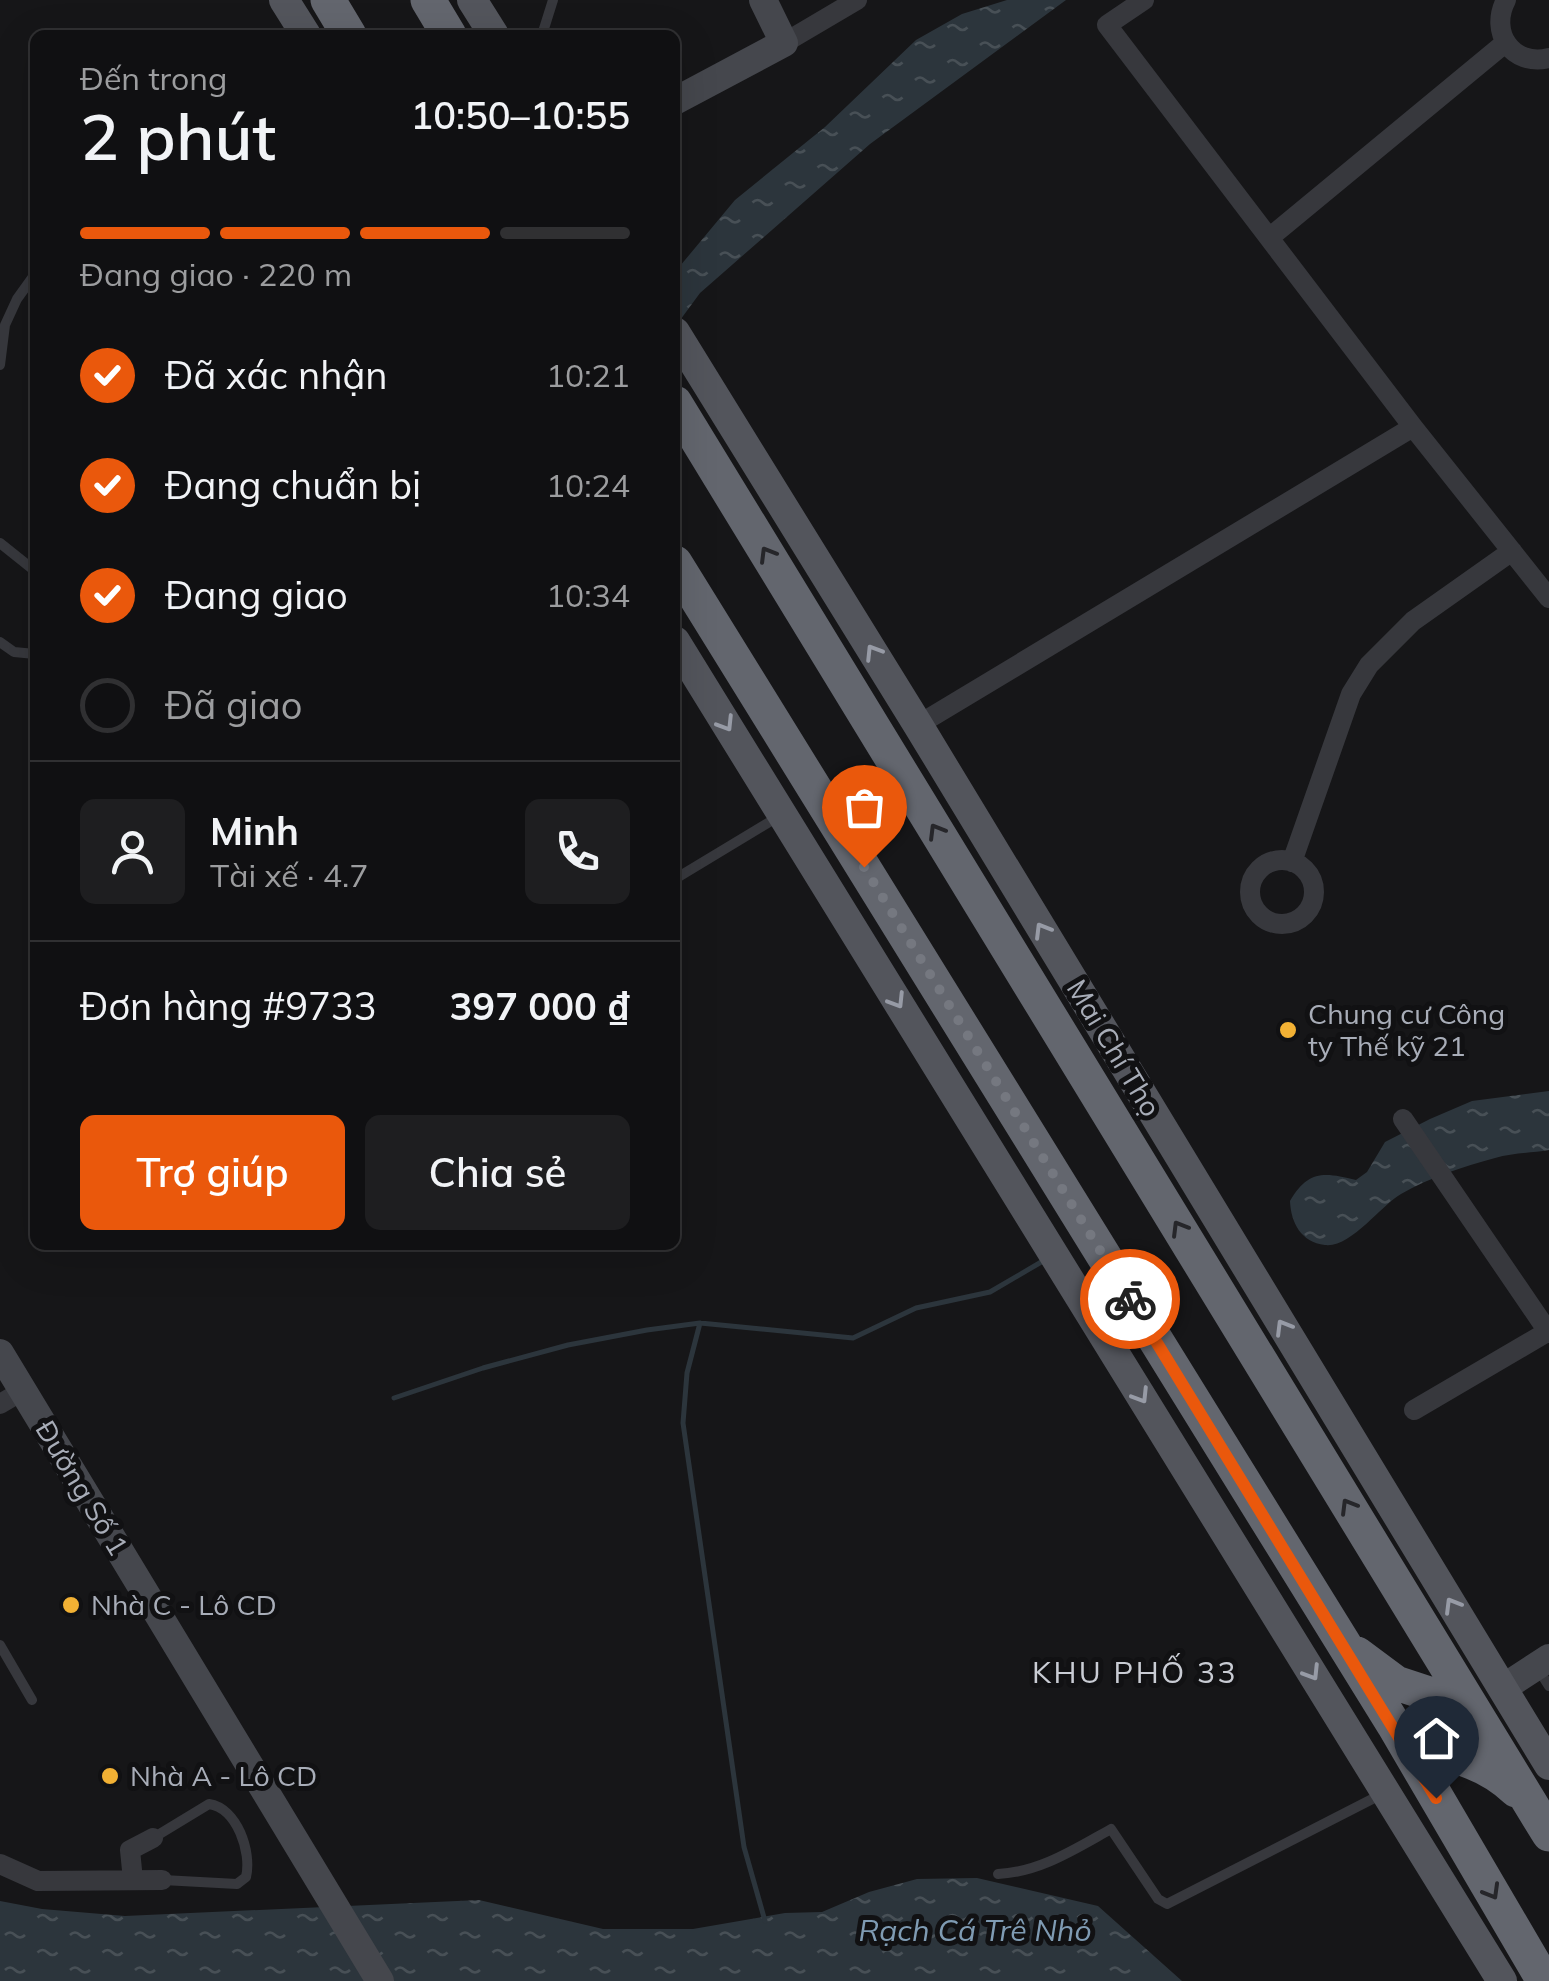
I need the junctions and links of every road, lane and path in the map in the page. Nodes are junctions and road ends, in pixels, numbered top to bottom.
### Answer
1 (284, 0) edge
2 (328, 0) edge
3 (428, 0) edge
4 (472, 0) edge
5 (553, 0) edge
6 (762, 0) edge
7 (857, 0) edge
8 (1144, 0) edge
9 (1506, 0) edge
10 (303, 30) edge
11 (346, 30) edge
12 (447, 30) edge
13 (491, 30) edge
14 (544, 30) edge
15 (784, 42) junction
16 (1505, 43) junction
17 (1549, 58) edge
18 (680, 98) edge
19 (1270, 238) junction
20 (30, 281) edge
21 (680, 340) edge
22 (0, 365) edge
23 (680, 411) edge
24 (1413, 427) junction
25 (0, 544) edge
26 (1512, 551) junction
27 (30, 567) edge
28 (680, 571) edge
29 (1549, 598) edge
30 (0, 642) edge
31 (680, 649) edge
32 (30, 654) edge
33 (918, 725) junction
34 (782, 815) junction
35 (1292, 862) dead end
36 (680, 875) edge
37 (1404, 1119) dead end
38 (1549, 1332) edge
39 (0, 1354) edge
40 (11, 1398) edge
41 (1414, 1410) dead end
42 (1342, 1641) junction
43 (0, 1645) edge
44 (1545, 1670) edge
45 (1503, 1688) junction
46 (32, 1700) dead end
47 (1472, 1708) junction
48 (1408, 1748) junction
49 (1549, 1765) edge
50 (1378, 1781) junction
51 (1540, 1820) edge
52 (154, 1838) joint
53 (0, 1864) edge
54 (998, 1874) dead end
55 (133, 1880) junction
56 (162, 1880) joint
57 (380, 1981) edge
58 (1502, 1981) edge
59 (1544, 1981) edge

1 - 10 main road
2 - 11 highway
3 - 12 highway
4 - 13 main road
5 - 14 lane
6 - 15 street
7 - 15 street
8 - 19 street
9 - 16 street
15 - 18 street
16 - 17 street
16 - 19 street
19 - 24 street
20 - 22 lane
33 -> 21 main road, Mai Chí Thọ
47 -> 23 highway, Mai Chí Thọ
24 - 26 street
24 - 33 street
25 - 27 lane
26 - 29 street
26 - 35 street
28 - 42 highway
30 - 32 lane
31 -> 34 main road
45 -> 33 main road, Mai Chí Thọ
34 - 36 lane
34 -> 50 main road
37 - 38 street
38 - 41 street
39 - 40 street, Đường Số 1
40 - 57 street, Đường Số 1
42 - 47 highway
42 - 48 highway
43 - 46 lane
44 - 45 street
45 - 47 main road
45 - 49 main road, Mai Chí Thọ
47 - 48 highway
47 - 51 highway, Mai Chí Thọ
48 - 50 main road
48 - 51 highway
48 -> 59 highway
50 - 54 lane
50 - 58 main road
52 - 55 street
52 - 56 lane
53 - 55 street
55 - 56 street

